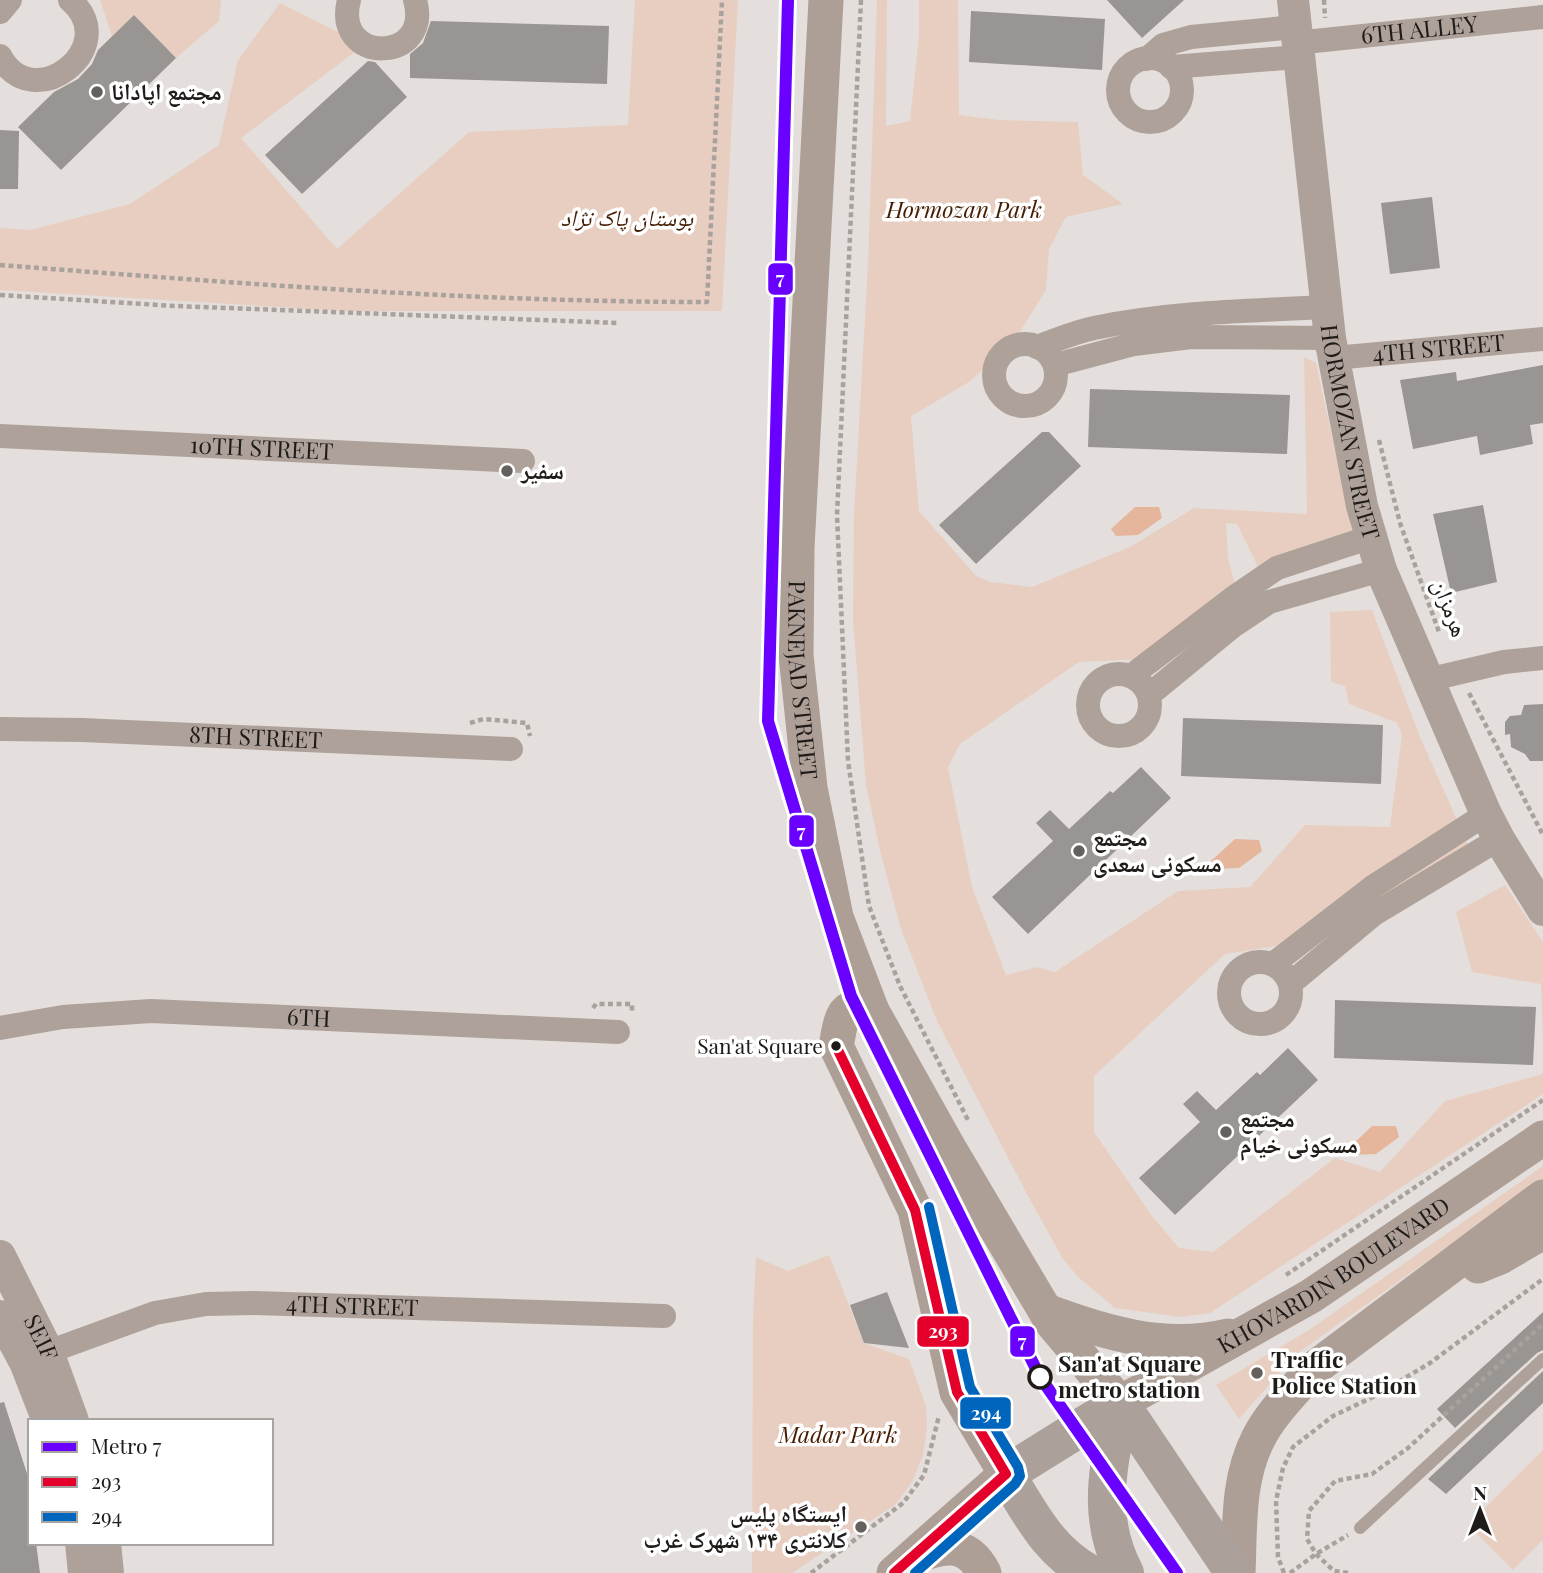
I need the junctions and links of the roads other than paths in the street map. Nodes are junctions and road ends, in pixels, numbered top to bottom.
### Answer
1 (10, 0) edge
2 (70, 0) edge
3 (349, 0) edge
4 (415, 0) edge
5 (826, 0) edge
6 (0, 12) edge
7 (1543, 17) edge
8 (1295, 32) edge
9 (0, 56) edge
10 (1147, 59) junction
11 (1171, 67) junction
12 (1326, 307) junction
13 (1188, 326) junction
14 (1543, 339) edge
15 (1037, 346) junction
16 (1332, 348) junction
17 (1055, 365) junction
18 (0, 436) edge
19 (523, 461) dead end
20 (1371, 537) junction
21 (1381, 570) junction
22 (1263, 592) junction
23 (1543, 658) edge
24 (1131, 676) junction
25 (1427, 680) junction
26 (1149, 695) junction
27 (0, 729) edge
28 (511, 749) dead end
29 (1493, 827) junction
30 (1404, 880) junction
31 (1543, 883) edge
32 (1543, 910) edge
33 (1273, 964) junction
34 (1291, 983) junction
35 (872, 1011) junction
36 (0, 1028) edge
37 (618, 1032) dead end
38 (1543, 1138) edge
39 (962, 1141) junction
40 (1543, 1197) edge
41 (915, 1210) junction
42 (1543, 1232) edge
43 (0, 1256) edge
44 (1423, 1289) junction
45 (1046, 1311) junction
46 (0, 1316) edge
47 (664, 1316) dead end
48 (1261, 1325) junction
49 (36, 1357) junction
50 (1543, 1359) edge
51 (1120, 1403) junction
52 (48, 1419) edge
53 (72, 1419) edge
54 (1006, 1474) junction
55 (1360, 1528) road end
56 (81, 1545) edge
57 (104, 1545) edge
58 (904, 1565) edge
59 (84, 1573) edge
60 (108, 1573) edge
61 (984, 1573) edge
62 (1089, 1573) edge
63 (1125, 1573) edge
64 (1236, 1573) edge

1 - 6 street
2 - 9 street
3 - 4 street
5 - 35 main road, PAKNEJAD STREET
7 - 8 street, 6TH ALLEY
8 - 10 street
8 - 11 street
8 - 12 street, HORMOZAN STREET
10 - 11 street
10 - 11 street
12 - 13 street
12 - 16 street, HORMOZAN STREET
13 - 15 street
13 - 16 street, 4TH STREET
13 - 17 street
14 - 16 street, 4TH STREET
15 - 17 street
15 - 17 street
16 - 20 street, HORMOZAN STREET
18 - 19 street, 10TH STREET
20 - 21 street, HORMOZAN STREET
20 - 22 street
21 - 22 street
21 - 25 street, HORMOZAN STREET
22 - 24 street
22 - 26 street
23 - 25 street
24 - 26 street
24 - 26 street
25 - 29 street, HORMOZAN STREET
27 - 28 street, 8TH STREET
29 - 30 street
29 - 31 street, HORMOZAN STREET
29 - 32 street, HORMOZAN STREET
30 - 33 street
30 - 34 street
33 - 34 street
33 - 34 street
35 - 39 main road, PAKNEJAD STREET
35 - 41 main road
36 - 37 street, 6TH
38 - 48 main road, KHOVARDIN BOULEVARD
39 - 41 main road
39 - 45 main road, PAKNEJAD STREET
40 - 44 main road
41 - 54 main road
42 - 44 main road
43 - 49 street, SEIF
44 - 64 main road
45 - 48 main road
45 - 51 main road, PAKNEJAD STREET
46 - 49 street, SEIF
47 - 49 street, 4TH STREET
48 - 51 main road, KHOVARDIN BOULEVARD
49 - 52 street, SEIF
49 - 53 street, SEIF
50 - 55 lane
51 - 54 highway
51 - 63 highway
51 - 64 highway
54 - 58 main road
54 - 62 highway
56 - 59 street
57 - 60 street
58 - 61 main road

